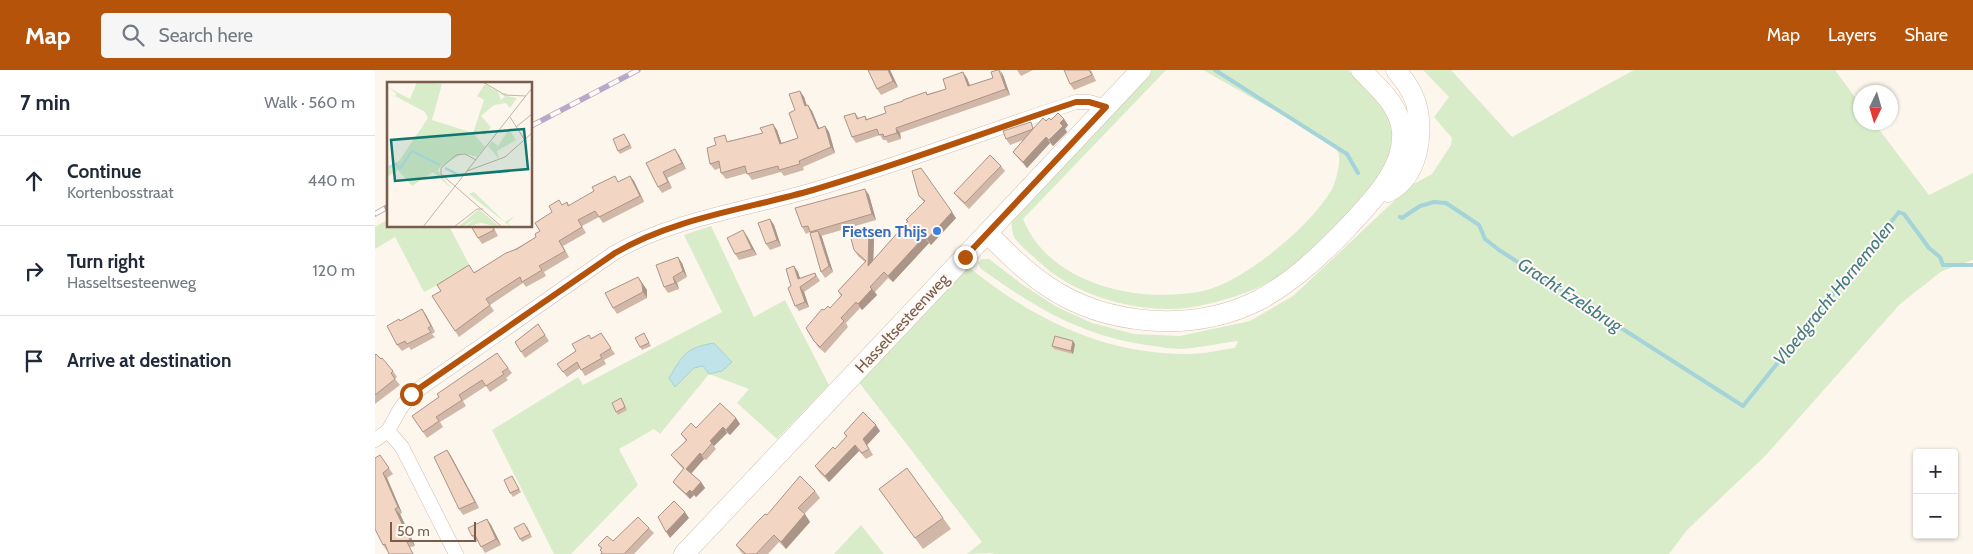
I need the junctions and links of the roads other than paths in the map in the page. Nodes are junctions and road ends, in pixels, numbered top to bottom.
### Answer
1 (1141, 70) edge
2 (1361, 70) edge
3 (1396, 70) edge
4 (1106, 107) junction
5 (1375, 198) junction
6 (987, 234) junction
7 (388, 430) junction
8 (375, 440) edge
9 (457, 554) edge
10 (684, 554) edge

1 - 4 main road, Hasseltsesteenweg
2 - 5 main road
3 - 5 main road
4 - 6 main road, Hasseltsesteenweg
4 - 7 street
5 - 6 main road
6 - 10 main road, Hasseltsesteenweg
7 - 8 street
7 - 9 street

